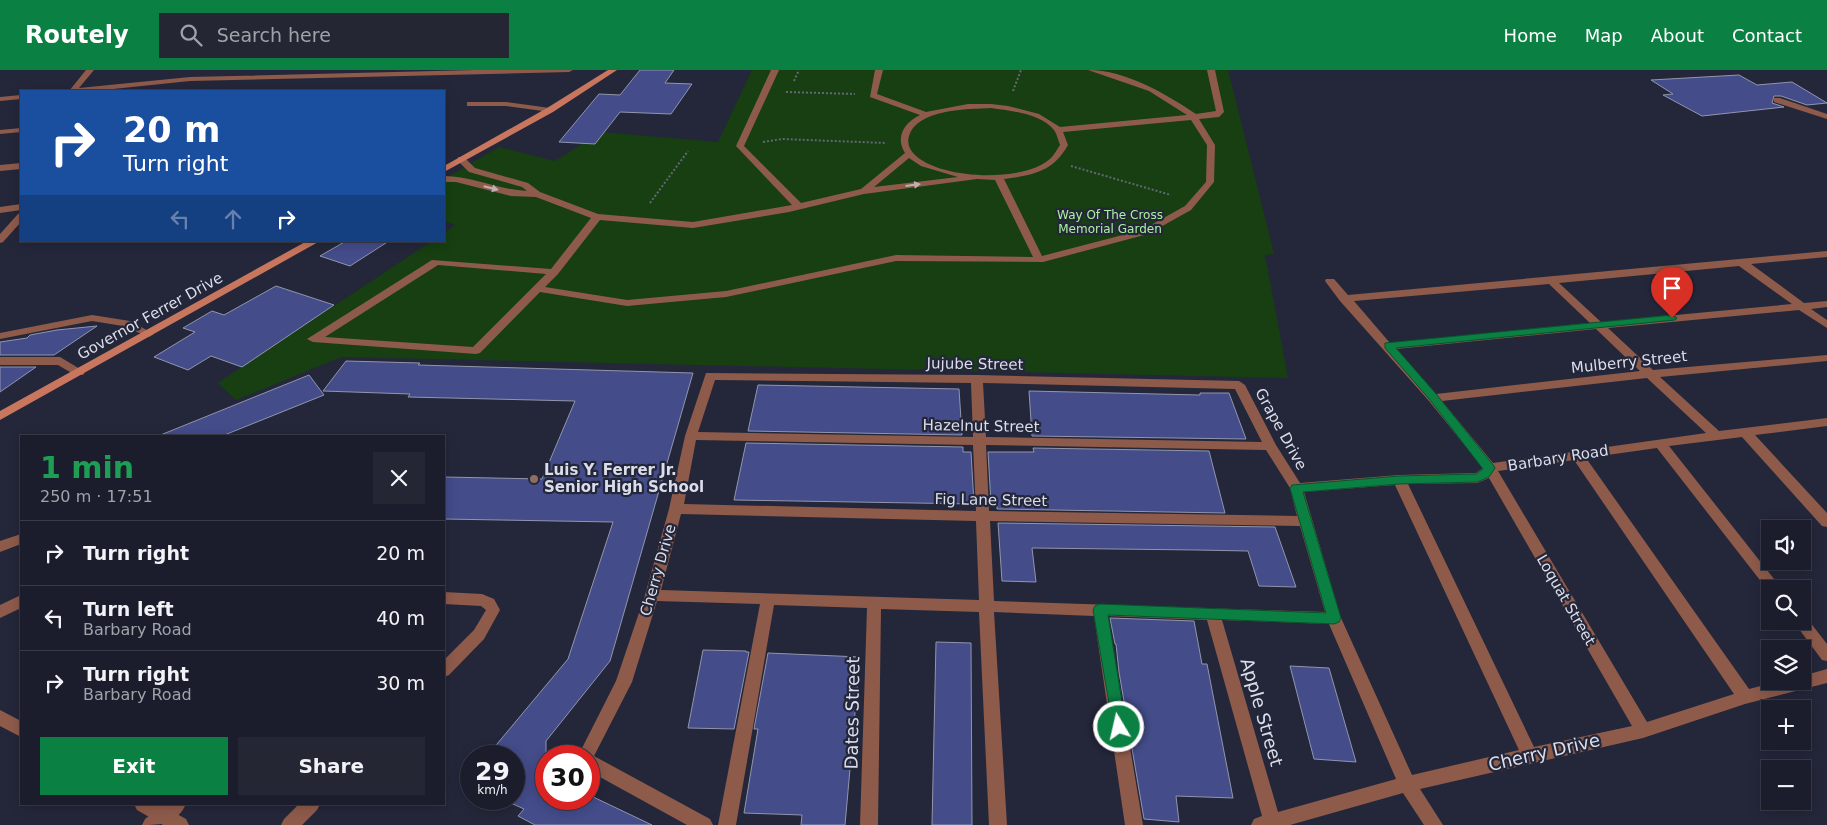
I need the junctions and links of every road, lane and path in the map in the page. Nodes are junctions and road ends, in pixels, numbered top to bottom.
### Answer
1 (90, 70) edge
2 (569, 70) edge
3 (613, 70) edge
4 (776, 70) edge
5 (879, 70) edge
6 (1092, 70) edge
7 (1210, 70) edge
8 (139, 84) junction
9 (74, 90) edge
10 (82, 90) edge
11 (134, 90) edge
12 (766, 91) junction
13 (873, 95) junction
14 (20, 97) edge
15 (0, 99) edge
16 (1777, 100) dead end
17 (470, 104) dead end
18 (550, 110) junction
19 (926, 115) junction
20 (1193, 116) junction
21 (1827, 117) edge
22 (20, 130) edge
23 (1058, 130) junction
24 (0, 132) edge
25 (904, 144) junction
26 (740, 146) junction
27 (688, 151) dead end
28 (909, 154) junction
29 (462, 159) junction
30 (1054, 161) junction
31 (20, 166) edge
32 (0, 168) edge
33 (445, 168) edge
34 (445, 178) edge
35 (974, 178) junction
36 (999, 178) junction
37 (864, 191) junction
38 (537, 194) junction
39 (1194, 202) junction
40 (20, 207) edge
41 (799, 207) junction
42 (0, 210) edge
43 (20, 217) edge
44 (597, 217) junction
45 (637, 221) junction
46 (0, 240) edge
47 (313, 242) edge
48 (1827, 254) edge
49 (1039, 260) junction
50 (1742, 263) junction
51 (554, 272) junction
52 (1330, 282) dead end
53 (1551, 282) junction
54 (538, 289) junction
55 (1344, 299) junction
56 (1827, 304) edge
57 (1803, 307) junction
58 (1597, 325) junction
59 (1827, 325) edge
60 (149, 334) junction
61 (0, 336) edge
62 (1389, 346) junction
63 (1827, 358) edge
64 (0, 361) edge
65 (79, 372) junction
66 (1650, 374) junction
67 (710, 376) joint
68 (977, 379) junction
69 (1239, 385) joint
70 (1434, 398) junction
71 (0, 416) edge
72 (1826, 422) edge
73 (1744, 431) junction
74 (1715, 435) junction
75 (691, 436) junction
76 (980, 442) junction
77 (1660, 442) junction
78 (1270, 446) junction
79 (1577, 455) junction
80 (1490, 468) junction
81 (1399, 480) junction
82 (1296, 488) junction
83 (676, 508) junction
84 (984, 516) junction
85 (1306, 521) junction
86 (1827, 522) edge
87 (20, 538) edge
88 (0, 547) edge
89 (1768, 580) edge
90 (652, 595) junction
91 (445, 598) edge
92 (768, 599) junction
93 (20, 602) edge
94 (874, 602) junction
95 (985, 605) junction
96 (1100, 610) junction
97 (0, 612) edge
98 (1213, 613) junction
99 (1334, 618) junction
100 (1808, 630) edge
101 (1827, 654) edge
102 (445, 669) edge
103 (1827, 676) edge
104 (1745, 697) junction
105 (0, 717) edge
106 (20, 729) edge
107 (1644, 731) junction
108 (592, 745) edge
109 (1530, 755) junction
110 (600, 768) edge
111 (1407, 784) junction
112 (144, 805) edge
113 (176, 805) edge
114 (310, 805) edge
115 (157, 820) edge
116 (1266, 824) edge
117 (180, 825) edge
118 (290, 825) edge
119 (704, 825) edge
120 (727, 825) edge
121 (870, 825) edge
122 (998, 825) edge
123 (1134, 825) edge
124 (1434, 825) edge

1 - 9 street
2 - 8 street
3 - 18 main road
4 - 12 street
5 - 13 street
6 - 20 street
7 - 20 street
8 - 10 street
8 - 11 street
12 - 13 path
12 - 26 street
13 - 19 street
14 - 15 street
16 - 21 street
17 - 18 street
18 - 29 main road
19 - 23 street
19 - 25 street
20 - 23 street
20 - 39 street
22 - 24 street
23 - 30 street
25 - 26 path
25 - 28 street
26 - 41 street
27 - 45 path
28 - 35 street
28 - 37 street
29 - 33 main road
29 - 38 street
30 - 36 street
30 - 39 path
31 - 32 street
34 -> 38 street
35 - 36 street
37 -> 35 street
36 - 49 street
37 - 41 street
38 - 44 street
39 - 49 street
40 - 42 street
41 - 45 street
43 - 46 street
44 - 45 street
44 - 51 street
47 - 60 main road, Governor Ferrer Drive
48 - 50 street
49 - 54 street
50 - 53 street
50 - 57 street
51 - 54 street
51 - 54 street
52 - 55 street, Loquat Street
53 - 55 street
53 - 58 street
55 - 62 street, Loquat Street
56 - 57 street
57 - 58 street
57 - 59 street
58 - 62 street
58 - 66 street
60 - 61 street
60 - 65 main road, Governor Ferrer Drive
62 - 70 street, Loquat Street
63 - 66 street, Mulberry Street
64 - 65 street
65 - 71 main road, Governor Ferrer Drive
66 - 70 street, Mulberry Street
66 - 74 street
67 - 68 street, Jujube Street
67 - 75 street, Cherry Drive
68 - 69 street, Jujube Street
68 - 76 street
69 - 78 street, Grape Drive
70 - 80 street, Loquat Street
72 - 73 street, Barbary Road
73 - 74 street, Barbary Road
73 - 86 street
74 - 77 street, Barbary Road
75 - 76 street, Hazelnut Street
75 - 83 street, Cherry Drive
76 - 78 street, Hazelnut Street
76 - 84 street
77 - 79 street, Barbary Road
77 - 89 street
78 - 82 street, Grape Drive
79 - 80 street, Barbary Road
79 - 104 street
80 - 81 street, Barbary Road
80 - 107 street, Loquat Street
81 - 82 street, Barbary Road
81 - 109 street
82 - 85 street
83 - 84 street, Fig Lane Street
83 - 90 street, Cherry Drive
84 - 85 street, Fig Lane Street
84 - 95 street
85 - 99 street
87 - 88 street
90 - 92 street
90 - 108 street, Cherry Drive
91 - 102 street
92 - 94 street
92 - 120 street
93 - 97 street
94 - 95 street
94 - 121 street, Dates Street
95 - 96 street
95 - 122 street
96 - 98 street
96 - 123 street
98 - 99 street
98 - 116 street, Apple Street
99 - 111 street
100 - 101 street
103 - 104 street, Cherry Drive
104 - 107 street, Cherry Drive
105 - 106 street
107 - 109 street, Cherry Drive
109 - 111 street, Cherry Drive
110 - 119 street
111 - 116 street, Cherry Drive
111 - 124 street
112 - 115 street
113 - 115 street
114 - 118 street
115 - 117 street

